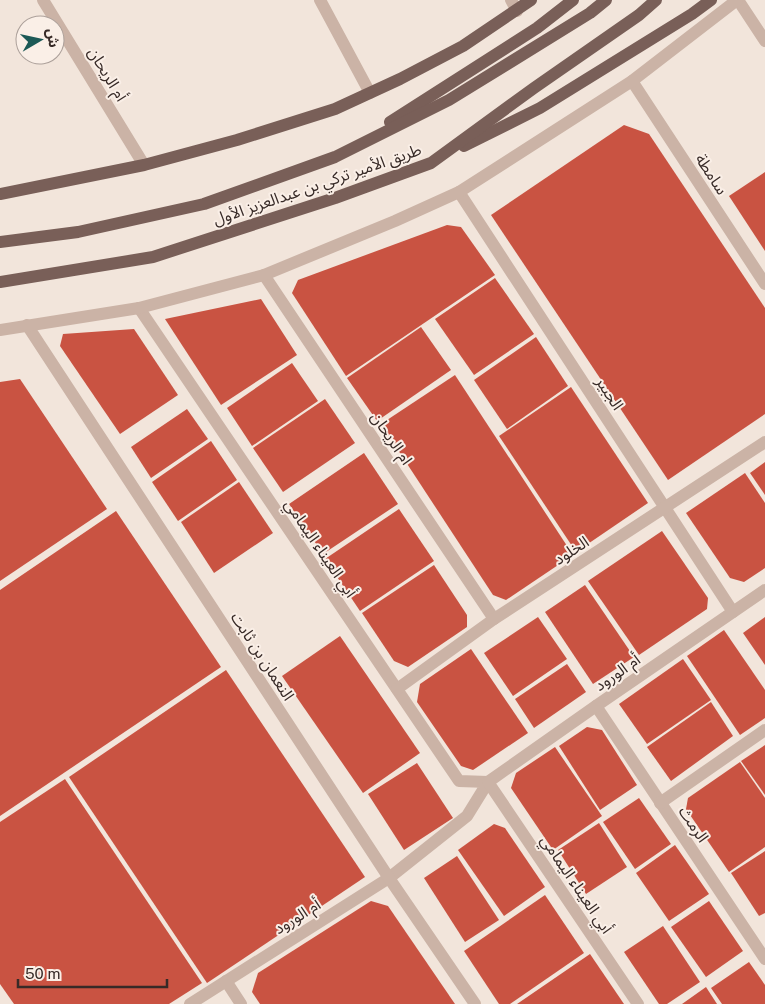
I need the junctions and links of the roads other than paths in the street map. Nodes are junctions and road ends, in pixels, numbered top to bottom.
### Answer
1 (43, 0) edge
2 (320, 0) edge
3 (531, 0) edge
4 (573, 0) edge
5 (606, 0) edge
6 (656, 0) edge
7 (711, 0) edge
8 (738, 0) edge
9 (514, 5) edge
10 (765, 41) edge
11 (632, 81) junction
12 (370, 93) junction
13 (335, 157) junction
14 (430, 163) junction
15 (144, 165) junction
16 (459, 192) junction
17 (0, 194) edge
18 (0, 242) edge
19 (264, 275) junction
20 (0, 282) edge
21 (765, 284) edge
22 (139, 308) junction
23 (27, 326) junction
24 (0, 330) edge
25 (765, 442) edge
26 (665, 508) junction
27 (765, 590) edge
28 (733, 612) junction
29 (494, 619) junction
30 (397, 689) junction
31 (596, 706) junction
32 (765, 730) edge
33 (488, 782) junction
34 (660, 803) junction
35 (389, 878) junction
36 (765, 959) edge
37 (226, 981) junction
38 (190, 1004) edge
39 (241, 1004) edge
40 (474, 1004) edge
41 (638, 1004) edge

1 - 15 street, أم الريحان
2 - 12 street
3 - 9 main road
4 - 13 main road
5 - 13 main road, طريق الأمير تركي بن عبدالعزيز الأول
6 - 14 main road, طريق الأمير تركي بن عبدالعزيز الأول
7 - 14 main road
8 - 10 street
8 - 11 street
9 - 12 main road
11 - 16 street
11 - 21 street, سامطة
12 - 15 main road
13 - 18 main road, طريق الأمير تركي بن عبدالعزيز الأول
14 - 20 main road, طريق الأمير تركي بن عبدالعزيز الأول
15 - 17 main road
16 - 19 street
16 - 26 street, الجبير
19 - 22 street
19 - 29 street, ام الريحان
22 - 23 street
22 - 30 street, أبي العيناء اليمامي
23 - 24 street
23 - 35 street, النعمان بن ثابت
25 - 26 street, الخلود
26 - 28 street, الجبير
26 - 29 street, الخلود
27 - 28 street, أم الورود
28 - 31 street, أم الورود
29 - 30 street, الخلود
30 - 33 street, أبي العيناء اليمامي
31 - 33 street, أم الورود
31 - 34 street, الرمث
32 - 34 street
33 - 35 street, أم الورود
33 - 41 street, أبي العيناء اليمامي
34 - 36 street, الرمث
35 - 37 street, أم الورود
35 - 40 street, النعمان بن ثابت
37 - 38 street, أم الورود
37 - 39 street

